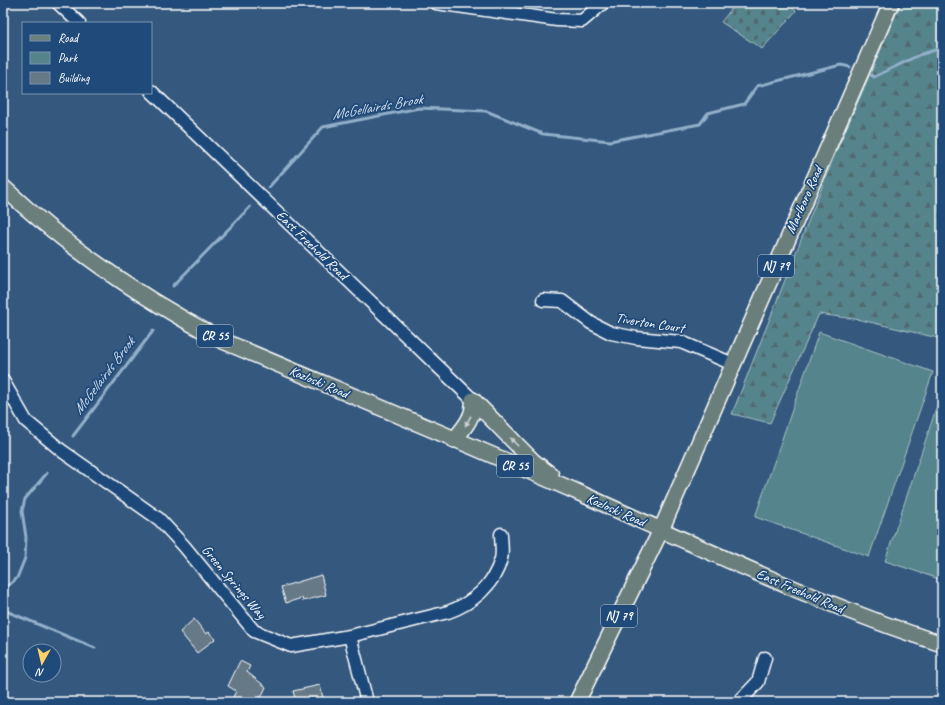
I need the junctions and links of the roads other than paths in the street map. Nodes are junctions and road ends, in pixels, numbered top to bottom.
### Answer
1 (58, 3) edge
2 (436, 3) edge
3 (603, 3) edge
4 (891, 3) edge
5 (78, 22) edge
6 (152, 93) edge
7 (3, 187) edge
8 (542, 300) dead end
9 (733, 364) junction
10 (3, 381) edge
11 (473, 400) junction
12 (454, 440) junction
13 (576, 492) junction
14 (661, 530) junction
15 (502, 534) dead end
16 (350, 636) junction
17 (942, 644) edge
18 (765, 658) dead end
19 (367, 702) edge
20 (577, 702) edge
21 (739, 702) edge

1 - 5 street
2 - 3 street
4 - 9 main road, Marlboro Road / NJ 79
6 - 11 street, East Freehold Road
7 - 12 main road, Kozloski Road / CR 55
8 - 9 street, Tiverton Court
9 - 14 main road, Marlboro Road / NJ 79
10 - 16 street, Green Springs Way
11 -> 12 main road
13 -> 11 main road
12 - 13 main road, Kozloski Road / CR 55
13 - 14 main road, Kozloski Road / CR 55
14 - 17 main road, East Freehold Road
14 - 20 main road, NJ 79
15 - 16 street, Green Springs Way
16 - 19 street
18 - 21 street

